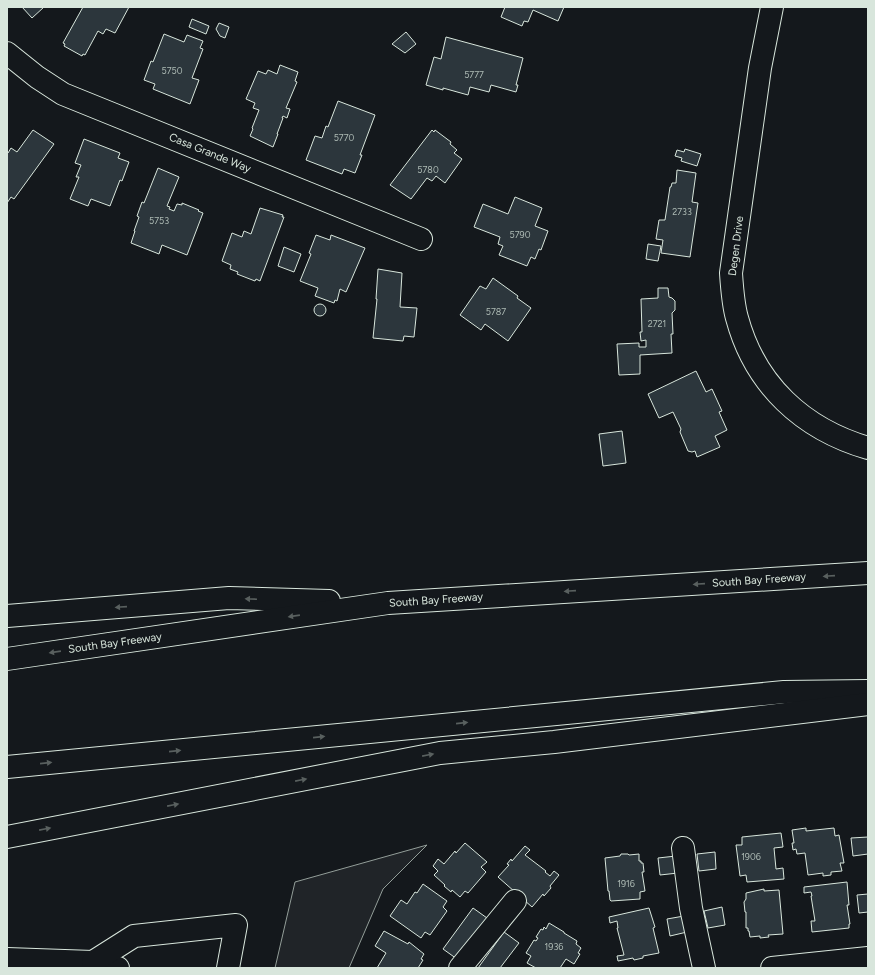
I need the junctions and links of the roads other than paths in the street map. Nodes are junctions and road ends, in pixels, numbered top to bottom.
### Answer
1 (772, 7) edge
2 (7, 53) edge
3 (421, 239) dead end
4 (868, 448) edge
5 (868, 573) edge
6 (388, 603) junction
7 (7, 616) edge
8 (7, 659) edge
9 (868, 691) edge
10 (868, 704) edge
11 (7, 767) edge
12 (7, 837) edge
13 (683, 848) dead end
14 (515, 901) dead end
15 (868, 958) edge
16 (7, 959) edge
17 (93, 962) junction
18 (118, 968) edge
19 (228, 968) edge
20 (460, 968) edge
21 (704, 968) edge
22 (772, 968) edge

1 - 4 main road, Degen Drive
2 - 3 main road, Casa Grande Way
5 -> 6 main road, South Bay Freeway
6 -> 7 main road
6 -> 8 main road, South Bay Freeway
11 -> 9 main road
12 -> 10 main road
13 - 21 main road
14 - 20 main road
15 - 22 main road
16 - 17 main road
17 - 18 main road
17 - 19 main road

